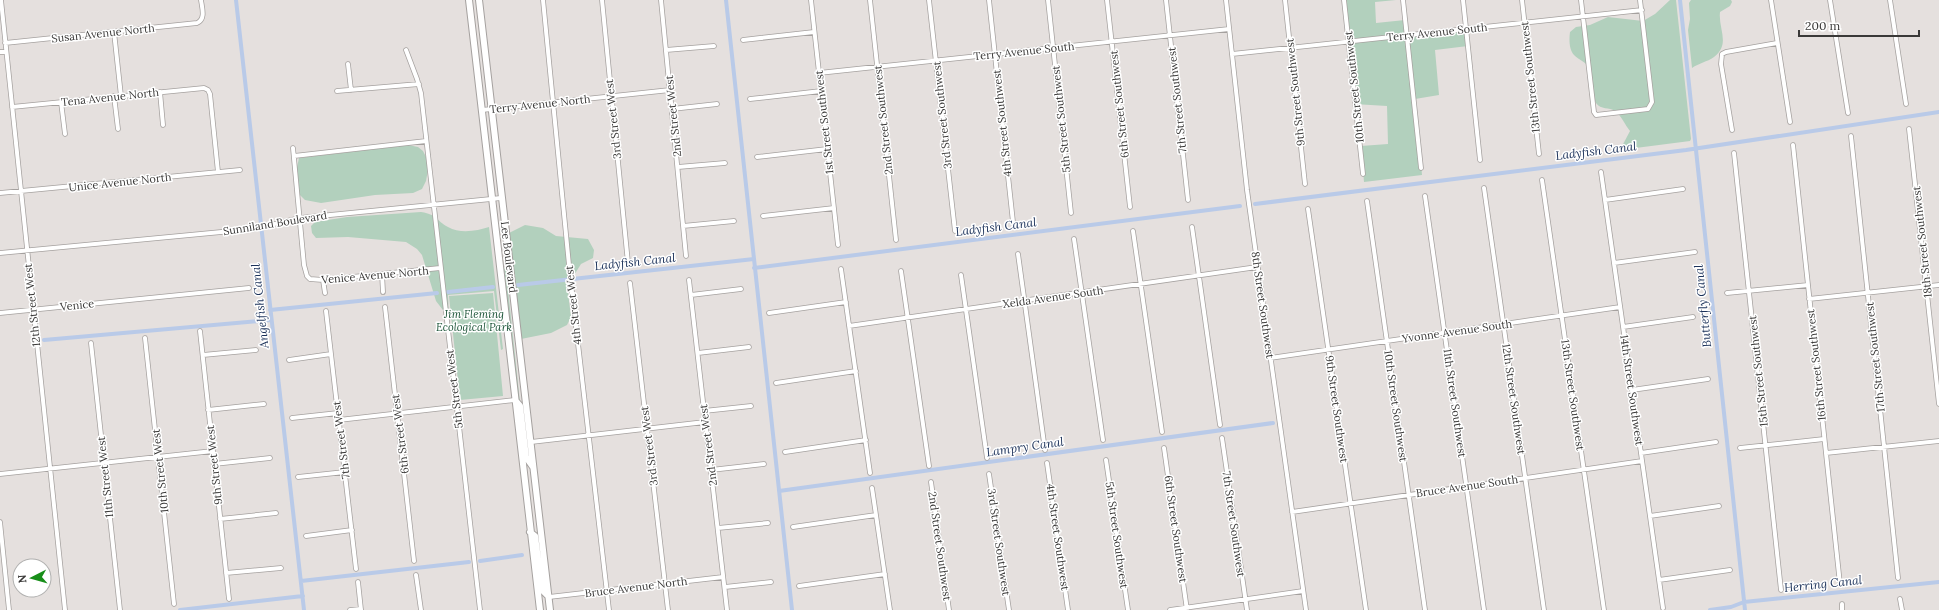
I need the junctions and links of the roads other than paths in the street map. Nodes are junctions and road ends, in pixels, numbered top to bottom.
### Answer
1 (1, 0) edge
2 (201, 0) edge
3 (469, 0) edge
4 (479, 0) edge
5 (543, 0) edge
6 (602, 0) edge
7 (661, 0) edge
8 (811, 0) edge
9 (870, 0) edge
10 (930, 0) edge
11 (989, 0) edge
12 (1048, 0) edge
13 (1108, 0) edge
14 (1166, 0) edge
15 (1226, 0) edge
16 (1285, 0) edge
17 (1344, 0) edge
18 (1403, 0) edge
19 (1463, 0) edge
20 (1522, 0) edge
21 (1581, 0) edge
22 (1640, 0) edge
23 (1771, 0) edge
24 (1830, 0) edge
25 (1890, 0) edge
26 (1642, 10) junction
27 (1583, 16) junction
28 (1525, 23) junction
29 (1229, 29) junction
30 (1466, 29) junction
31 (114, 32) junction
32 (814, 32) junction
33 (1170, 35) junction
34 (1407, 35) junction
35 (743, 40) dead end
36 (1112, 42) junction
37 (1349, 42) junction
38 (5, 43) junction
39 (1777, 43) junction
40 (714, 46) dead end
41 (1053, 48) junction
42 (1290, 48) junction
43 (406, 50) dead end
44 (666, 50) junction
45 (0, 52) edge
46 (6, 52) junction
47 (995, 54) junction
48 (1232, 54) junction
49 (936, 60) junction
50 (348, 64) dead end
51 (878, 67) junction
52 (819, 73) junction
53 (419, 84) junction
54 (351, 90) junction
55 (670, 90) junction
56 (821, 91) junction
57 (160, 92) junction
58 (337, 92) dead end
59 (114, 96) junction
60 (120, 96) junction
61 (611, 97) junction
62 (750, 99) dead end
63 (61, 102) junction
64 (552, 102) junction
65 (717, 104) dead end
66 (1906, 104) dead end
67 (12, 107) junction
68 (492, 109) junction
69 (672, 109) junction
70 (482, 110) junction
71 (1848, 113) dead end
72 (1790, 122) dead end
73 (163, 125) dead end
74 (118, 129) dead end
75 (1910, 129) dead end
76 (1732, 130) dead end
77 (64, 134) dead end
78 (1851, 136) dead end
79 (426, 142) junction
80 (1793, 145) dead end
81 (293, 148) dead end
82 (827, 149) junction
83 (1734, 153) dead end
84 (1539, 154) dead end
85 (294, 156) junction
86 (757, 157) dead end
87 (1480, 160) dead end
88 (725, 163) dead end
89 (678, 167) junction
90 (1421, 168) dead end
91 (240, 170) dead end
92 (218, 172) junction
93 (1601, 172) dead end
94 (1363, 174) dead end
95 (1542, 180) dead end
96 (1305, 184) dead end
97 (1484, 188) dead end
98 (1683, 189) dead end
99 (20, 192) junction
100 (0, 193) edge
101 (1425, 196) dead end
102 (492, 198) junction
103 (501, 198) junction
104 (1188, 200) dead end
105 (1605, 200) junction
106 (1367, 202) dead end
107 (433, 204) junction
108 (1130, 207) dead end
109 (834, 208) junction
110 (1308, 209) dead end
111 (1071, 213) dead end
112 (763, 216) dead end
113 (300, 218) junction
114 (734, 221) dead end
115 (1013, 222) dead end
116 (683, 226) junction
117 (1192, 228) dead end
118 (955, 231) dead end
119 (1133, 231) dead end
120 (1074, 239) dead end
121 (896, 240) dead end
122 (838, 245) dead end
123 (26, 250) junction
124 (1695, 252) dead end
125 (0, 253) edge
126 (1018, 254) dead end
127 (686, 256) dead end
128 (628, 263) dead end
129 (1614, 263) junction
130 (1257, 267) junction
131 (440, 268) junction
132 (841, 270) dead end
133 (901, 271) dead end
134 (382, 274) junction
135 (961, 275) dead end
136 (1199, 276) junction
137 (323, 280) junction
138 (689, 280) dead end
139 (630, 283) dead end
140 (1141, 284) junction
141 (1808, 285) junction
142 (1939, 285) edge
143 (1926, 287) junction
144 (249, 288) dead end
145 (741, 289) dead end
146 (1749, 291) junction
147 (383, 292) dead end
148 (324, 293) dead end
149 (1082, 293) junction
150 (1727, 293) dead end
151 (1868, 293) junction
152 (691, 294) junction
153 (1809, 299) junction
154 (1024, 301) junction
155 (846, 302) junction
156 (385, 307) dead end
157 (1620, 307) junction
158 (966, 309) junction
159 (32, 310) junction
160 (326, 311) dead end
161 (0, 313) edge
162 (769, 313) dead end
163 (1562, 316) junction
164 (1693, 316) dead end
165 (908, 318) junction
166 (1504, 324) junction
167 (849, 326) junction
168 (1623, 327) junction
169 (200, 332) dead end
170 (1445, 332) junction
171 (145, 338) dead end
172 (1387, 341) junction
173 (91, 344) dead end
174 (749, 347) dead end
175 (1328, 349) junction
176 (256, 350) dead end
177 (698, 353) junction
178 (331, 354) junction
179 (202, 356) junction
180 (1270, 358) junction
181 (289, 360) dead end
182 (856, 371) junction
183 (1708, 379) dead end
184 (776, 382) dead end
185 (1632, 390) junction
186 (515, 400) junction
187 (264, 404) dead end
188 (1939, 404) edge
189 (751, 406) dead end
190 (456, 407) junction
191 (208, 410) junction
192 (704, 411) junction
193 (338, 413) junction
194 (398, 414) junction
195 (292, 418) dead end
196 (339, 420) junction
197 (706, 422) junction
198 (1220, 425) dead end
199 (647, 429) junction
200 (1162, 432) dead end
201 (589, 436) junction
202 (1222, 438) dead end
203 (1824, 439) junction
204 (866, 440) junction
205 (1103, 440) dead end
206 (531, 442) junction
207 (1716, 442) dead end
208 (1939, 442) edge
209 (1766, 445) junction
210 (1884, 447) junction
211 (1164, 448) dead end
212 (1740, 448) dead end
213 (1045, 450) dead end
214 (213, 451) junction
215 (785, 452) dead end
216 (1641, 453) junction
217 (1826, 454) junction
218 (158, 457) junction
219 (270, 458) dead end
220 (987, 458) dead end
221 (1106, 460) dead end
222 (1642, 461) junction
223 (104, 462) junction
224 (1047, 463) dead end
225 (214, 464) junction
226 (764, 464) dead end
227 (929, 466) dead end
228 (534, 468) junction
229 (49, 469) junction
230 (711, 470) junction
231 (1584, 470) junction
232 (345, 472) junction
233 (870, 473) dead end
234 (0, 474) edge
235 (989, 474) dead end
236 (298, 477) dead end
237 (1525, 478) junction
238 (931, 482) dead end
239 (1467, 487) junction
240 (872, 488) dead end
241 (1409, 495) junction
242 (1350, 503) junction
243 (1719, 506) dead end
244 (1292, 512) junction
245 (276, 513) dead end
246 (876, 515) junction
247 (1650, 516) junction
248 (220, 519) junction
249 (0, 522) edge
250 (768, 523) dead end
251 (793, 527) dead end
252 (718, 528) junction
253 (352, 530) junction
254 (530, 532) junction
255 (306, 536) dead end
256 (414, 561) dead end
257 (281, 568) dead end
258 (356, 569) dead end
259 (1730, 570) dead end
260 (226, 573) junction
261 (885, 574) junction
262 (416, 576) dead end
263 (723, 577) junction
264 (1898, 578) dead end
265 (1659, 580) junction
266 (358, 582) dead end
267 (771, 582) dead end
268 (665, 583) junction
269 (1840, 584) dead end
270 (799, 586) dead end
271 (725, 587) junction
272 (606, 590) junction
273 (1781, 590) dead end
274 (1303, 591) junction
275 (549, 597) junction
276 (228, 599) dead end
277 (1245, 599) junction
278 (1900, 599) dead end
279 (174, 604) dead end
280 (1842, 604) dead end
281 (1663, 608) dead end
282 (361, 609) edge
283 (1187, 609) edge
284 (10, 610) edge
285 (65, 610) edge
286 (120, 610) edge
287 (350, 610) edge
288 (420, 610) edge
289 (480, 610) edge
290 (540, 610) edge
291 (550, 610) edge
292 (609, 610) edge
293 (668, 610) edge
294 (727, 610) edge
295 (890, 610) edge
296 (949, 610) edge
297 (1009, 610) edge
298 (1068, 610) edge
299 (1128, 610) edge
300 (1170, 610) edge
301 (1247, 610) edge
302 (1306, 610) edge
303 (1366, 610) edge
304 (1425, 610) edge
305 (1484, 610) edge
306 (1544, 610) edge
307 (1604, 610) edge
308 (1842, 610) edge
309 (1902, 610) edge

1 - 38 street, 12th Street West
2 - 31 street, Susan Avenue North
3 - 70 main road, Lee Boulevard
4 - 68 main road, Lee Boulevard
5 - 64 street, 4th Street West
6 - 61 street, 3rd Street West
7 - 44 street, 2nd Street West
8 - 32 street, 1st Street Southwest
9 - 51 street, 2nd Street Southwest
10 - 49 street, 3rd Street Southwest
11 - 47 street, 4th Street Southwest
12 - 41 street, 5th Street Southwest
13 - 36 street, 6th Street Southwest
14 - 33 street, 7th Street Southwest
15 - 29 street, 8th Street Southwest
16 - 42 street, 9th Street Southwest
17 - 37 street, 10th Street Southwest
18 - 34 street
19 - 30 street
20 - 28 street, 13th Street Southwest
21 - 27 street
22 - 26 street
23 - 39 street
24 - 71 street
25 - 66 street
26 - 27 street, Terry Avenue South
26 - 27 street
27 - 28 street, Terry Avenue South
28 - 30 street, Terry Avenue South
28 - 84 street, 13th Street Southwest
29 - 33 street, Terry Avenue South
29 - 48 street, 8th Street Southwest
30 - 34 street, Terry Avenue South
30 - 87 street
31 - 38 street, Susan Avenue North
31 - 60 street
32 - 35 street
32 - 52 street, 1st Street Southwest
33 - 36 street, Terry Avenue South
33 - 104 street, 7th Street Southwest
34 - 37 street, Terry Avenue South
34 - 90 street
36 - 41 street, Terry Avenue South
36 - 108 street, 6th Street Southwest
37 - 42 street, Terry Avenue South
37 - 94 street, 10th Street Southwest
38 - 46 street, 12th Street West
39 - 72 street
39 - 76 street
40 - 44 street
41 - 47 street, Terry Avenue South
41 - 111 street, 5th Street Southwest
42 - 48 street, Terry Avenue South
42 - 96 street, 9th Street Southwest
43 - 53 street, 5th Street West
44 - 55 street, 2nd Street West
45 - 46 street
46 - 67 street, 12th Street West
47 - 49 street, Terry Avenue South
47 - 115 street, 4th Street Southwest
48 - 130 street, 8th Street Southwest
49 - 51 street, Terry Avenue South
49 - 118 street, 3rd Street Southwest
50 - 54 street
51 - 52 street, Terry Avenue South
51 - 121 street, 2nd Street Southwest
52 - 56 street, 1st Street Southwest
53 - 54 street
53 - 79 street, 5th Street West
54 - 58 street
55 - 61 street, Terry Avenue North
55 - 69 street, 2nd Street West
56 - 62 street
56 - 82 street, 1st Street Southwest
57 - 60 street, Tena Avenue North
57 - 73 street
57 - 92 street, Tena Avenue North
59 - 60 street, Tena Avenue North
59 - 63 street, Tena Avenue North
59 - 74 street
61 - 64 street, Terry Avenue North
61 - 128 street, 3rd Street West
63 - 67 street, Tena Avenue North
63 - 77 street
64 - 68 street, Terry Avenue North
64 - 201 street, 4th Street West
65 - 69 street
67 - 99 street, 12th Street West
68 - 70 street, Terry Avenue North
68 - 103 main road, Lee Boulevard
69 - 89 street, 2nd Street West
70 - 102 main road, Lee Boulevard
75 - 143 street, 18th Street Southwest
78 - 151 street, 17th Street Southwest
79 - 85 street
79 - 107 street, 5th Street West
80 - 141 street, 16th Street Southwest
81 - 85 street
82 - 86 street
82 - 109 street, 1st Street Southwest
83 - 146 street, 15th Street Southwest
85 - 113 street
88 - 89 street
89 - 116 street, 2nd Street West
91 - 92 street, Unice Avenue North
92 - 99 street, Unice Avenue North
93 - 105 street, 14th Street Southwest
95 - 163 street, 13th Street Southwest
97 - 166 street, 12th Street Southwest
98 - 105 street
99 - 100 street, Unice Avenue North
99 - 123 street, 12th Street West
101 - 170 street, 11th Street Southwest
102 - 103 street, Sunniland Boulevard
102 - 107 street, Sunniland Boulevard
102 - 186 main road, Lee Boulevard
103 - 206 main road, Lee Boulevard
105 - 129 street, 14th Street Southwest
106 - 172 street, 10th Street Southwest
107 - 113 street, Sunniland Boulevard
107 - 131 street, 5th Street West
109 - 112 street
109 - 122 street, 1st Street Southwest
110 - 175 street, 9th Street Southwest
113 - 123 street, Sunniland Boulevard
113 - 137 street, Venice Avenue North
114 - 116 street
116 - 127 street, 2nd Street West
117 - 136 street
119 - 140 street
120 - 149 street
123 - 125 street, Sunniland Boulevard
123 - 159 street, 12th Street West
124 - 129 street
126 - 154 street
129 - 157 street, 14th Street Southwest
130 - 136 street, Xelda Avenue South
130 - 180 street, 8th Street Southwest
131 - 134 street, Venice Avenue North
131 - 190 street, 5th Street West
132 - 155 street
133 - 165 street
134 - 137 street, Venice Avenue North
134 - 147 street
135 - 158 street
136 - 140 street, Xelda Avenue South
136 - 198 street
137 - 148 street
138 - 152 street, 2nd Street West
139 - 199 street, 3rd Street West
140 - 149 street, Xelda Avenue South
140 - 200 street
141 - 146 street
141 - 153 street, 16th Street Southwest
142 - 143 street
143 - 151 street
143 - 188 street, 18th Street Southwest
144 - 159 street, Venice
145 - 152 street
146 - 150 street
146 - 209 street, 15th Street Southwest
149 - 154 street, Xelda Avenue South
149 - 205 street
151 - 153 street
151 - 210 street, 17th Street Southwest
152 - 177 street, 2nd Street West
153 - 203 street, 16th Street Southwest
154 - 158 street, Xelda Avenue South
154 - 213 street
155 - 162 street
155 - 167 street
156 - 194 street, 6th Street West
157 - 163 street, Yvonne Avenue South
157 - 168 street, 14th Street Southwest
158 - 165 street, Xelda Avenue South
158 - 220 street
159 - 161 street, Venice
159 - 229 street, 12th Street West
160 - 178 street, 7th Street West
163 - 166 street, Yvonne Avenue South
163 - 231 street, 13th Street Southwest
164 - 168 street
165 - 167 street, Xelda Avenue South
165 - 227 street
166 - 170 street, Yvonne Avenue South
166 - 237 street, 12th Street Southwest
167 - 182 street
168 - 185 street, 14th Street Southwest
169 - 179 street, 9th Street West
170 - 172 street, Yvonne Avenue South
170 - 239 street, 11th Street Southwest
171 - 218 street, 10th Street West
172 - 175 street, Yvonne Avenue South
172 - 241 street, 10th Street Southwest
173 - 223 street, 11th Street West
174 - 177 street
175 - 180 street, Yvonne Avenue South
175 - 242 street, 9th Street Southwest
176 - 179 street
177 - 192 street, 2nd Street West
178 - 181 street
178 - 193 street, 7th Street West
179 - 191 street, 9th Street West
180 - 244 street, 8th Street Southwest
182 - 184 street
182 - 204 street
183 - 185 street
185 - 216 street, 14th Street Southwest
186 - 190 street
186 - 228 main road
186 - 254 main road, Lee Boulevard
187 - 191 street
189 - 192 street
190 - 194 street
190 - 289 street, 5th Street West
191 - 214 street, 9th Street West
192 - 197 street, 2nd Street West
193 - 195 street
193 - 196 street, 7th Street West
194 - 196 street
194 - 256 street, 6th Street West
196 - 232 street, 7th Street West
197 - 199 street
197 - 230 street, 2nd Street West
199 - 201 street
199 - 268 street, 3rd Street West
201 - 206 street
201 - 272 street, 4th Street West
202 - 277 street, 7th Street Southwest
203 - 209 street
203 - 217 street, 16th Street Southwest
204 - 215 street
204 - 233 street
206 - 228 main road, Lee Boulevard
207 - 216 street
208 - 210 street
209 - 212 street
209 - 273 street, 15th Street Southwest
210 - 217 street
210 - 264 street, 17th Street Southwest
211 - 283 street, 6th Street Southwest
214 - 218 street
214 - 225 street, 9th Street West
216 - 222 street, 14th Street Southwest
217 - 269 street, 16th Street Southwest
218 - 223 street
218 - 279 street, 10th Street West
219 - 225 street
221 - 299 street, 5th Street Southwest
222 - 231 street, Bruce Avenue South
222 - 247 street, 14th Street Southwest
223 - 229 street
223 - 286 street, 11th Street West
224 - 298 street, 4th Street Southwest
225 - 248 street, 9th Street West
226 - 230 street
228 - 275 main road, Lee Boulevard
229 - 234 street
229 - 285 street, 12th Street West
230 - 252 street, 2nd Street West
231 - 237 street, Bruce Avenue South
231 - 307 street, 13th Street Southwest
232 - 236 street
232 - 253 street, 7th Street West
235 - 297 street, 3rd Street Southwest
237 - 239 street, Bruce Avenue South
237 - 306 street, 12th Street Southwest
238 - 296 street, 2nd Street Southwest
239 - 241 street, Bruce Avenue South
239 - 305 street, 11th Street Southwest
240 - 246 street
241 - 242 street, Bruce Avenue South
241 - 304 street, 10th Street Southwest
242 - 244 street, Bruce Avenue South
242 - 303 street, 9th Street Southwest
243 - 247 street
244 - 274 street, 8th Street Southwest
245 - 248 street
246 - 251 street
246 - 261 street
247 - 265 street, 14th Street Southwest
248 - 260 street, 9th Street West
249 - 284 street
250 - 252 street
252 - 263 street, 2nd Street West
253 - 255 street
253 - 258 street, 7th Street West
254 - 275 main road
254 - 290 main road, Lee Boulevard
257 - 260 street
259 - 265 street
260 - 276 street, 9th Street West
261 - 270 street
261 - 295 street
262 - 288 street
263 - 268 street, Bruce Avenue North
263 - 271 street, 2nd Street West
265 - 281 street, 14th Street Southwest
266 - 282 street
267 - 271 street
268 - 272 street, Bruce Avenue North
268 - 293 street, 3rd Street West
271 - 294 street, 2nd Street West
272 - 275 street, Bruce Avenue North
272 - 292 street, 4th Street West
274 - 277 street
274 - 302 street, 8th Street Southwest
275 - 291 main road, Lee Boulevard
277 - 283 street
277 - 301 street, 7th Street Southwest
278 - 309 street
280 - 308 street
282 - 287 street
283 - 300 street

